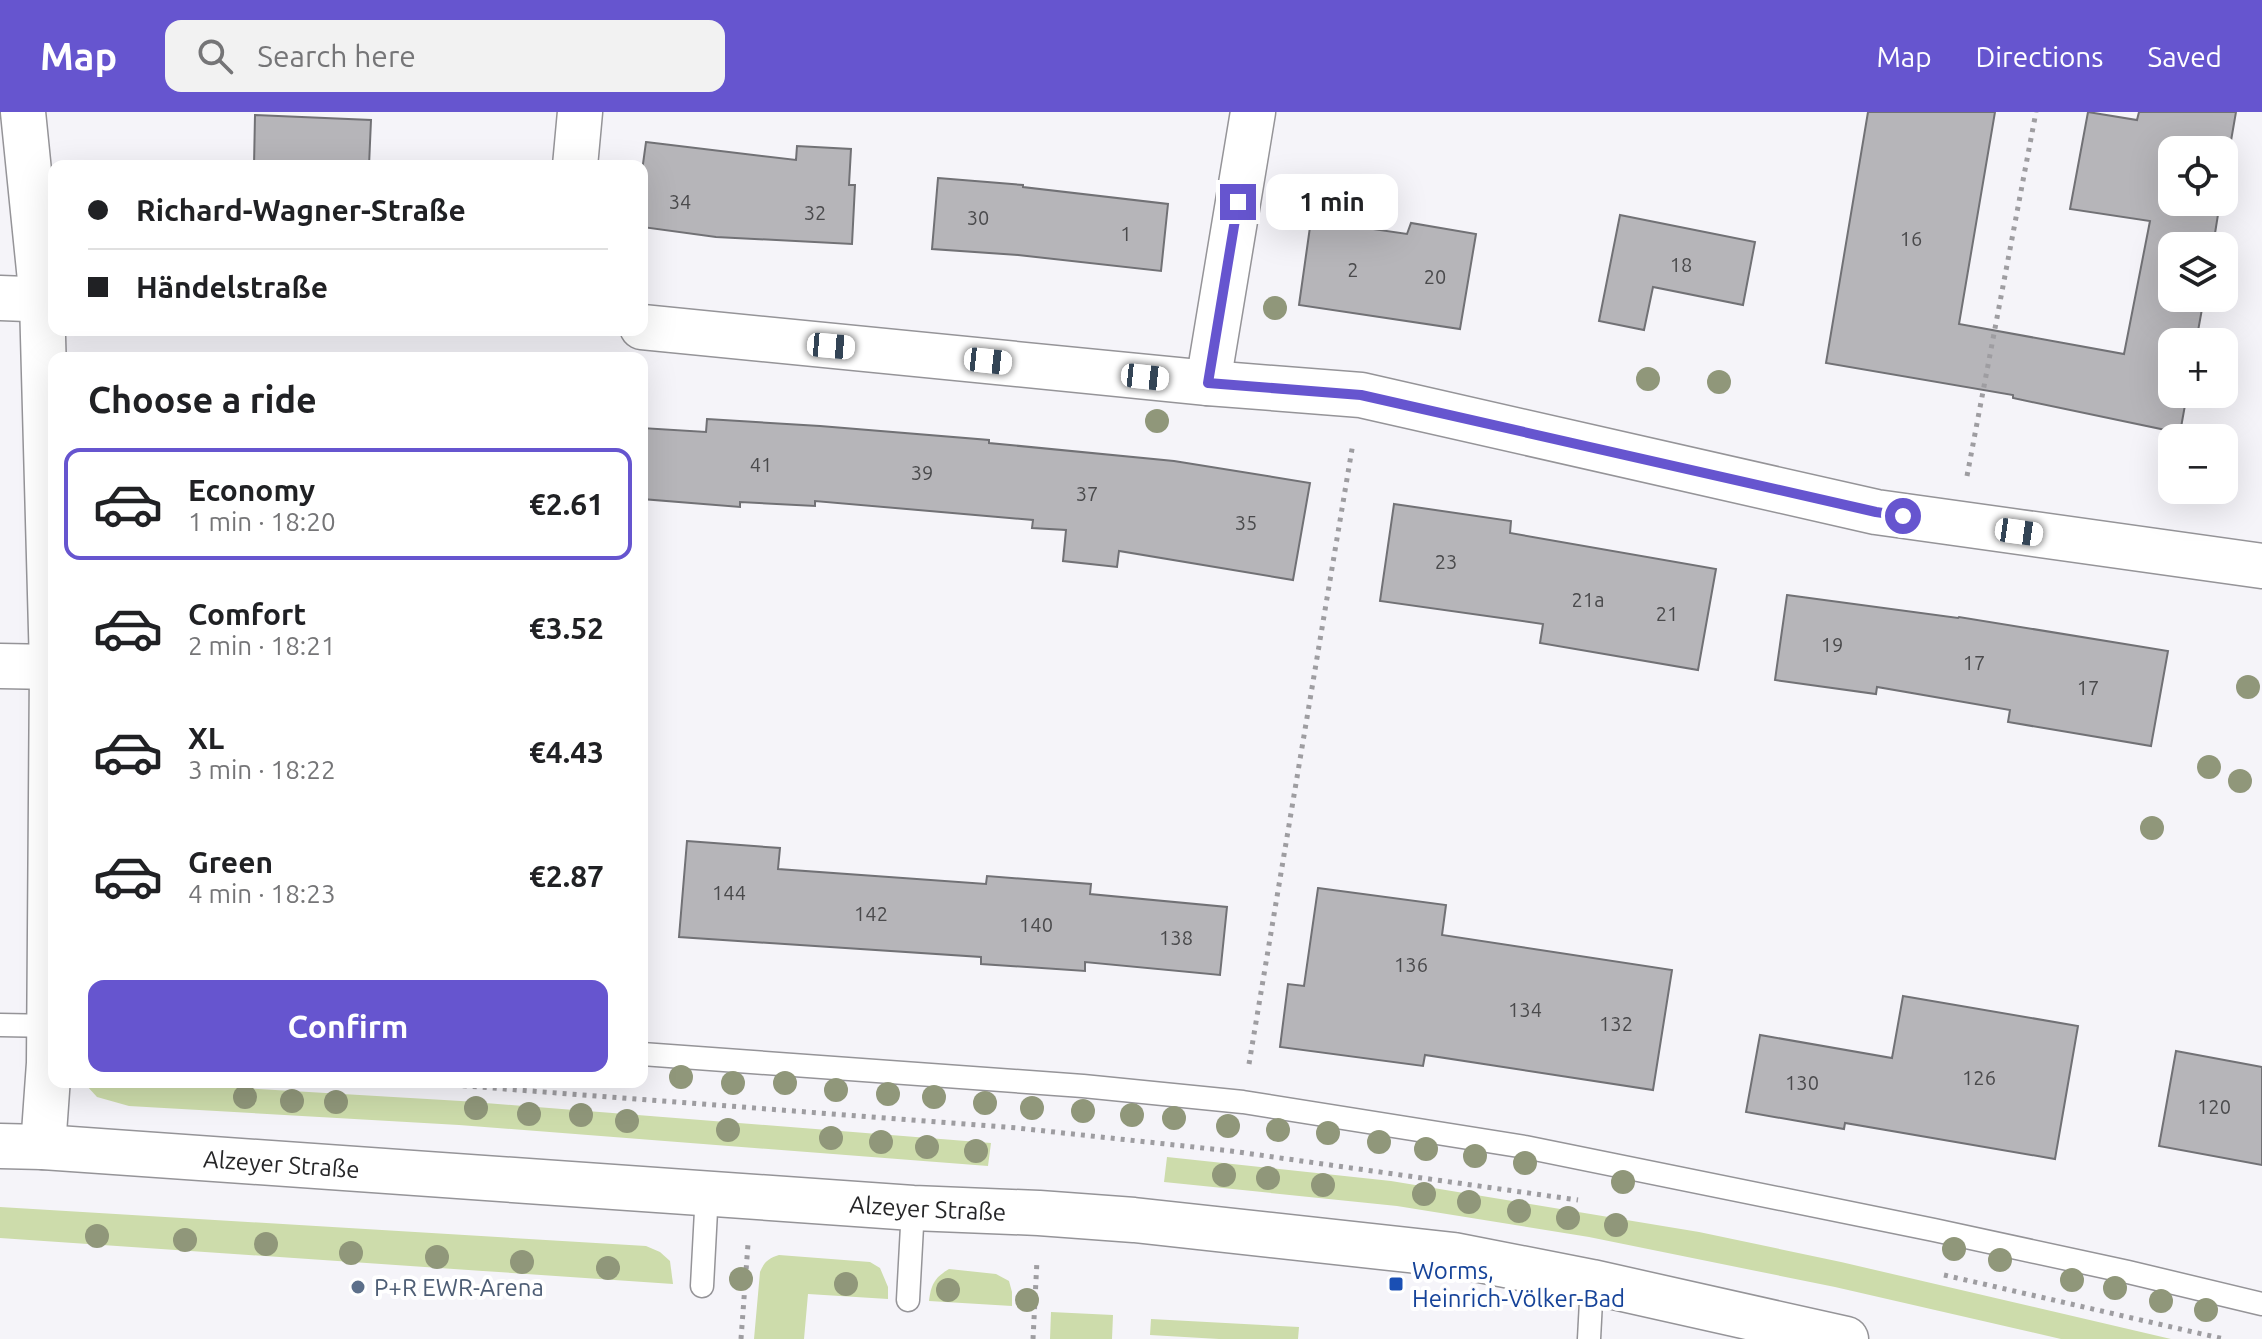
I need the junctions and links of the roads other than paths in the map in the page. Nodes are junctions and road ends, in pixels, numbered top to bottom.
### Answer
1 (23, 112) edge
2 (580, 112) edge
3 (1253, 112) edge
4 (576, 160) edge
5 (32, 299) edge
6 (648, 328) edge
7 (1208, 383) junction
8 (2262, 566) edge
9 (48, 579) edge
10 (0, 666) edge
11 (48, 667) edge
12 (0, 1025) edge
13 (48, 1026) edge
14 (648, 1054) edge
15 (48, 1077) edge
16 (0, 1146) edge
17 (43, 1147) junction
18 (707, 1192) junction
19 (913, 1208) junction
20 (1592, 1282) junction
21 (702, 1286) dead end
22 (908, 1300) dead end
23 (2262, 1304) edge
24 (1589, 1339) edge
25 (1846, 1339) edge

1 - 5 street
2 - 4 street
3 - 7 street
5 - 9 street
6 - 7 street
7 - 8 street
10 - 11 street
12 - 13 lane
14 - 23 lane
15 - 17 street
16 - 17 street, Alzeyer Straße
17 - 18 street, Alzeyer Straße
18 - 19 street, Alzeyer Straße
18 - 21 lane
19 - 20 street, Alzeyer Straße
19 - 22 lane
20 - 24 lane
20 - 25 street, Alzeyer Straße

